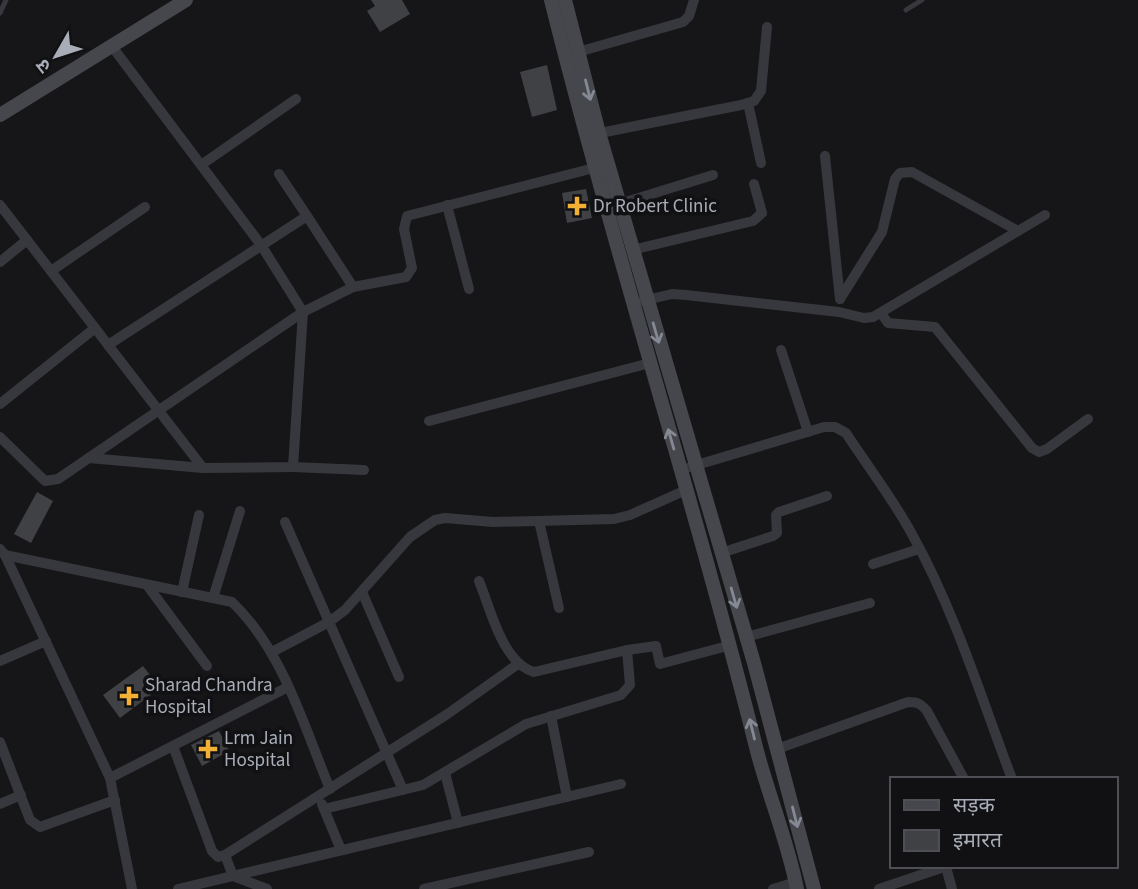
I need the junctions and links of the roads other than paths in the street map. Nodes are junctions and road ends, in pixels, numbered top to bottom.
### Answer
1 (6, 0) edge
2 (186, 0) edge
3 (551, 0) edge
4 (565, 0) edge
5 (694, 0) edge
6 (922, 0) edge
7 (906, 10) dead end
8 (0, 13) edge
9 (767, 27) dead end
10 (111, 45) junction
11 (578, 52) junction
12 (296, 99) dead end
13 (748, 103) junction
14 (0, 115) edge
15 (592, 135) junction
16 (825, 156) dead end
17 (761, 163) dead end
18 (201, 165) junction
19 (594, 168) junction
20 (279, 174) dead end
21 (713, 175) dead end
22 (754, 184) dead end
23 (619, 204) junction
24 (0, 205) edge
25 (447, 205) junction
26 (145, 207) dead end
27 (1045, 215) dead end
28 (307, 216) junction
29 (1018, 231) junction
30 (27, 240) junction
31 (261, 245) junction
32 (632, 250) junction
33 (0, 262) edge
34 (51, 271) junction
35 (353, 287) junction
36 (469, 289) dead end
37 (840, 299) junction
38 (639, 302) junction
39 (303, 312) junction
40 (839, 312) junction
41 (881, 313) junction
42 (95, 328) junction
43 (108, 345) junction
44 (782, 350) dead end
45 (650, 363) junction
46 (0, 404) edge
47 (158, 410) junction
48 (1088, 419) dead end
49 (429, 421) dead end
50 (808, 432) junction
51 (0, 437) edge
52 (89, 458) junction
53 (695, 465) junction
54 (293, 467) junction
55 (203, 468) junction
56 (364, 470) dead end
57 (680, 470) junction
58 (686, 490) junction
59 (827, 496) dead end
60 (240, 511) dead end
61 (199, 515) dead end
62 (539, 521) junction
63 (285, 522) dead end
64 (919, 549) junction
65 (3, 552) edge
66 (721, 552) junction
67 (873, 564) dead end
68 (13, 572) junction
69 (0, 578) edge
70 (479, 582) dead end
71 (147, 584) junction
72 (182, 592) junction
73 (362, 592) junction
74 (213, 598) junction
75 (870, 603) dead end
76 (559, 608) dead end
77 (330, 622) junction
78 (746, 636) junction
79 (46, 641) junction
80 (731, 645) junction
81 (627, 650) junction
82 (272, 652) junction
83 (0, 661) edge
84 (754, 663) junction
85 (518, 664) junction
86 (207, 666) dead end
87 (737, 668) junction
88 (399, 677) dead end
89 (288, 687) junction
90 (551, 716) junction
91 (0, 743) edge
92 (173, 746) junction
93 (777, 749) junction
94 (387, 753) junction
95 (445, 774) junction
96 (963, 777) edge
97 (1011, 777) edge
98 (110, 778) junction
99 (621, 784) dead end
100 (788, 788) junction
101 (330, 789) junction
102 (404, 790) junction
103 (770, 794) junction
104 (21, 795) junction
105 (319, 795) junction
106 (567, 797) junction
107 (115, 800) junction
108 (0, 804) edge
109 (324, 809) junction
110 (458, 823) junction
111 (341, 850) junction
112 (589, 852) dead end
113 (225, 855) junction
114 (943, 868) edge
115 (946, 868) edge
116 (233, 876) junction
117 (796, 886) edge
118 (132, 889) edge
119 (178, 889) edge
120 (267, 889) edge
121 (424, 889) edge
122 (773, 889) edge
123 (814, 889) edge
124 (879, 889) edge
125 (952, 889) edge

1 - 8 lane
2 - 10 street
3 - 15 street
4 - 11 street
5 - 11 street
6 - 7 lane
9 - 13 street
10 - 14 street
10 - 18 street
11 -> 15 street
12 - 18 street
13 - 15 street
13 - 17 street
15 - 19 street
15 - 23 street
16 - 37 street
18 - 31 street
19 - 25 street
19 - 38 street
20 - 28 street
21 - 23 street
22 - 32 street
23 - 32 street
24 - 30 street
25 - 35 street
25 - 36 street
26 - 34 street
27 - 29 street
28 - 31 street
28 - 35 street
29 - 37 street
29 - 41 street
30 - 33 street
30 - 34 street
31 - 39 street
31 - 43 street
32 - 38 street
34 - 42 street
35 - 39 street
37 - 40 street
38 - 40 street
38 - 45 street
38 -> 53 street
39 - 47 street
39 - 54 street
40 - 41 street
41 - 48 street
42 - 43 street
42 - 46 street
43 - 47 street
44 - 50 street
45 - 49 street
57 -> 45 street
47 - 52 street
47 - 55 street
50 - 53 street
50 - 64 street
51 - 52 street
52 - 55 street
53 - 57 street
53 - 66 street
54 - 55 street
54 - 56 street
57 - 58 street
58 - 62 street
58 - 80 street
59 - 66 street
60 - 74 street
61 - 72 street
62 - 73 street
62 - 76 street
63 - 77 street
64 - 67 street
64 - 97 street
65 - 68 street
65 - 71 street
66 -> 78 street
68 - 69 street
68 - 79 street
70 - 85 street
71 - 72 street
71 - 86 street
72 - 74 street
73 - 77 street
73 - 88 street
74 - 82 street
75 - 78 street
77 - 82 street
77 - 94 street
78 - 84 street
79 - 83 street
79 - 98 street
80 - 81 street
80 - 87 street
81 - 85 street
81 - 90 street
82 - 89 street
84 - 87 street
84 - 93 street
85 - 94 street
103 -> 87 street
89 - 92 street
89 - 101 street
90 - 95 street
90 - 106 street
91 - 104 street
92 - 98 street
92 - 113 street
93 - 96 street
93 - 100 street
94 - 101 street
94 - 102 street
95 - 102 street
95 - 110 street
98 - 107 street
99 - 106 street
100 - 103 street
100 -> 123 street
101 - 105 street
102 - 109 street
103 - 117 street
104 - 107 street
104 - 108 street
105 - 109 street
105 - 113 street
106 - 110 street
107 - 118 street
109 - 111 street
110 - 111 street
111 - 116 street
112 - 121 street
113 - 116 street
114 - 124 street
115 - 125 street
116 - 119 street
116 - 120 street
117 - 122 street

